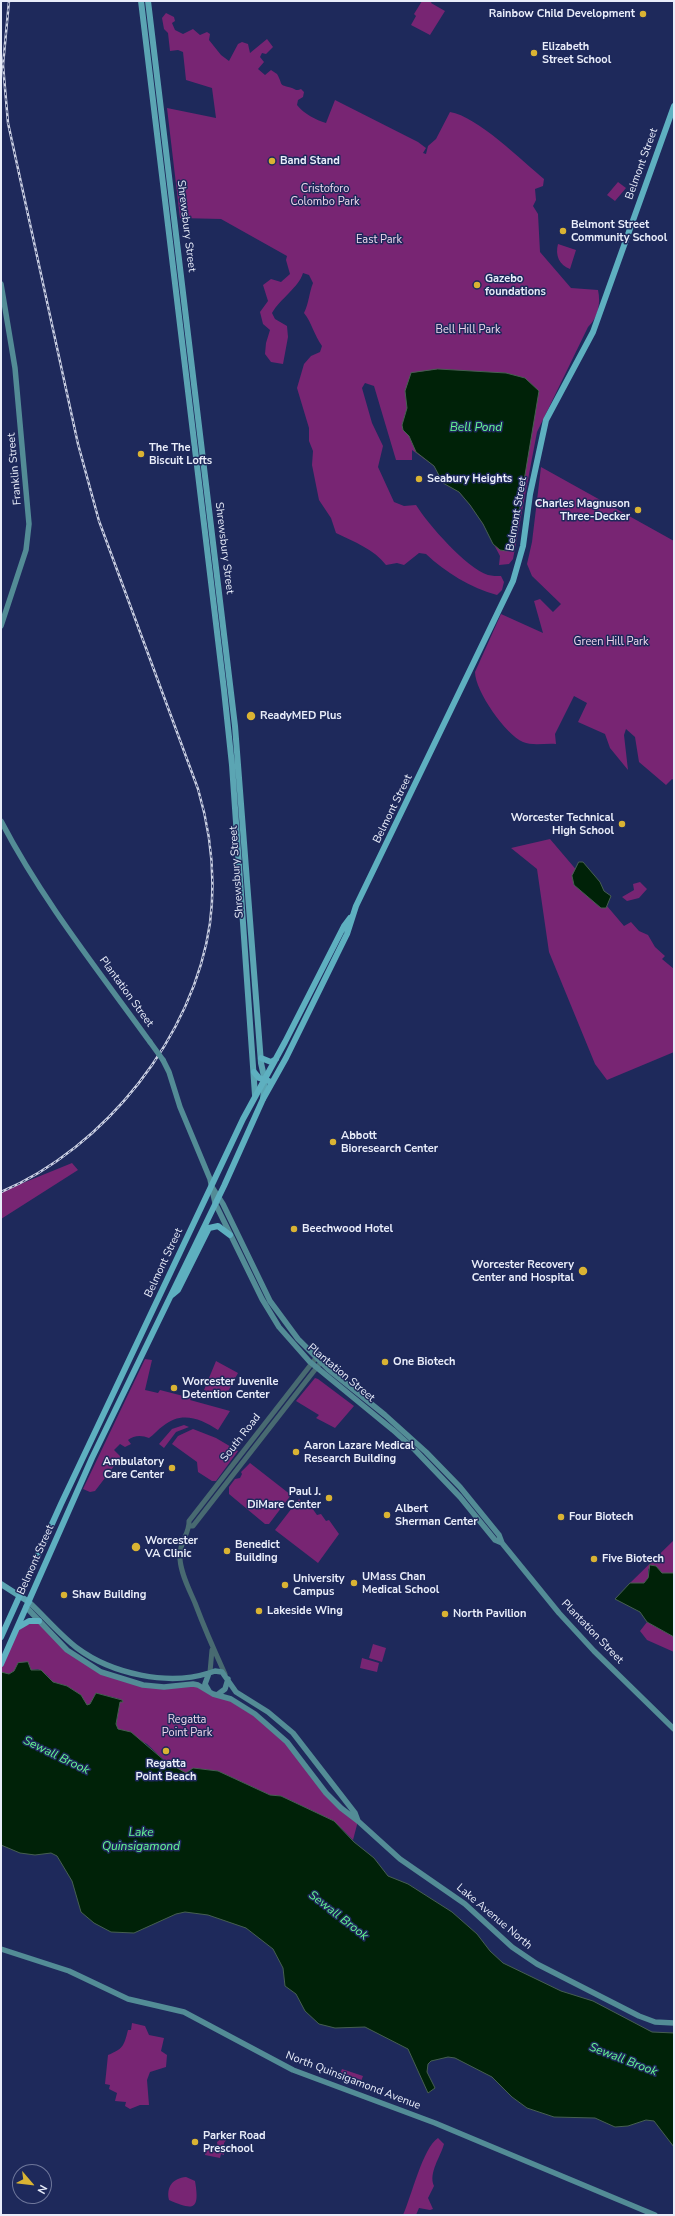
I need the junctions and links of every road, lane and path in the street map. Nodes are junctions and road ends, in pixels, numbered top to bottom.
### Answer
1 (141, 1) edge
2 (148, 1) edge
3 (674, 106) edge
4 (1, 284) edge
5 (1, 626) edge
6 (1, 821) edge
7 (353, 915) junction
8 (261, 1058) junction
9 (277, 1058) junction
10 (254, 1072) junction
11 (265, 1081) junction
12 (274, 1081) junction
13 (255, 1095) junction
14 (263, 1099) junction
15 (212, 1187) junction
16 (219, 1196) junction
17 (215, 1203) junction
18 (230, 1235) junction
19 (169, 1297) junction
20 (318, 1360) junction
21 (314, 1366) junction
22 (502, 1543) junction
23 (1, 1584) edge
24 (19, 1597) junction
25 (28, 1604) junction
26 (39, 1621) junction
27 (17, 1628) junction
28 (1, 1637) edge
29 (211, 1645) junction
30 (1, 1664) edge
31 (210, 1673) junction
32 (226, 1676) junction
33 (210, 1693) junction
34 (217, 1695) junction
35 (264, 1709) junction
36 (259, 1717) junction
37 (674, 1729) edge
38 (358, 1820) junction
39 (1, 1949) edge
40 (674, 2024) edge
41 (655, 2215) edge

1 - 10 main road, Shrewsbury Street
2 - 8 main road, Shrewsbury Street
3 - 7 highway, Belmont Street
4 - 5 main road, Franklin Street
6 - 15 main road, Plantation Street, bridge
7 - 9 highway, Belmont Street
7 - 12 highway, Belmont Street
8 - 9 highway
8 - 11 main road, Shrewsbury Street
9 - 11 highway, Belmont Street
10 - 11 highway
10 - 13 main road, Shrewsbury Street
11 - 12 highway
11 - 13 highway, Belmont Street
11 - 14 main road, Shrewsbury Street
12 - 14 highway, Belmont Street
13 - 15 highway, Belmont Street
14 - 16 highway, Belmont Street
15 - 16 main road, Plantation Street
15 - 17 main road, Plantation Street
15 - 24 highway, Belmont Street
16 - 17 highway, Belmont Street
16 - 20 main road, Plantation Street
17 - 18 main road, Plantation Street
17 - 19 highway, Belmont Street
18 - 19 highway
18 - 21 main road, Plantation Street
19 - 25 highway, Belmont Street
20 - 21 street, South Road
20 - 22 main road, Plantation Street
21 - 22 main road, Plantation Street
21 - 29 street, South Road
22 - 37 main road, Plantation Street
23 - 24 main road
24 - 25 main road
24 - 28 highway, Belmont Street
25 - 26 main road
25 - 27 highway, Belmont Street
25 - 31 main road
26 - 27 highway
26 - 33 main road
27 - 30 highway, Belmont Street
29 - 31 street, South Road
29 - 32 street, South Road
31 - 32 main road
31 - 33 main road
32 - 34 main road
32 - 35 main road, Lake Avenue North
33 - 34 main road
34 - 36 main road, Lake Avenue North
35 - 36 street
35 - 38 main road, Lake Avenue North
36 - 38 main road, Lake Avenue North
38 - 40 main road, Lake Avenue North
39 - 41 main road, North Quinsigamond Avenue

